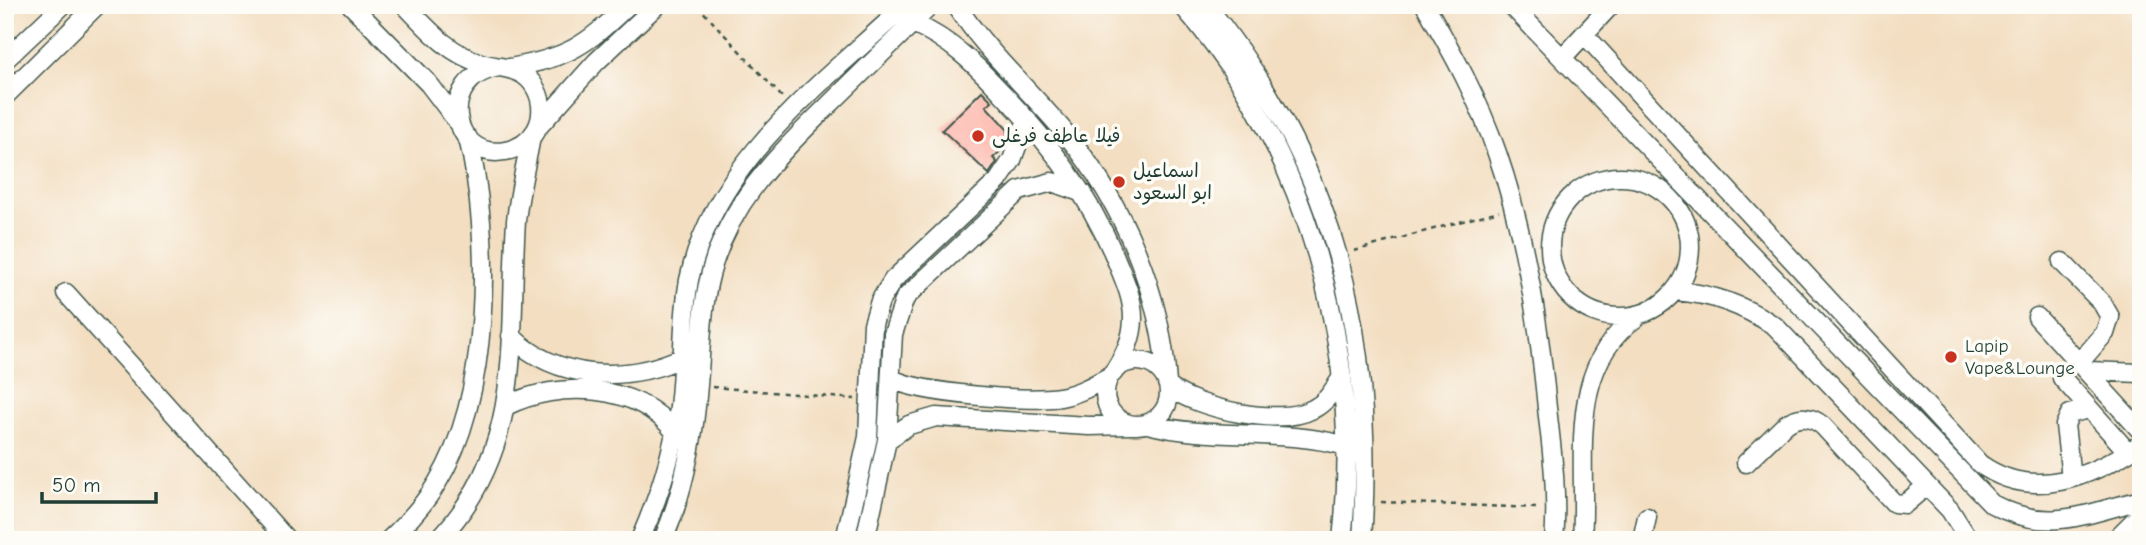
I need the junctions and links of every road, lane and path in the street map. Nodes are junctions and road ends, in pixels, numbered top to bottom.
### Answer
1 (63, 5) edge
2 (97, 5) edge
3 (351, 5) edge
4 (628, 5) edge
5 (657, 5) edge
6 (697, 5) edge
7 (906, 5) edge
8 (932, 5) edge
9 (956, 5) edge
10 (1182, 5) edge
11 (1425, 5) edge
12 (1511, 5) edge
13 (1611, 5) edge
14 (409, 7) edge
15 (1214, 10) edge
16 (913, 23) junction
17 (1584, 34) junction
18 (1562, 58) junction
19 (5, 60) edge
20 (504, 67) junction
21 (5, 96) edge
22 (795, 110) junction
23 (1027, 119) junction
24 (464, 131) junction
25 (534, 133) junction
26 (1685, 186) junction
27 (1083, 192) junction
28 (1673, 201) junction
29 (1513, 207) junction
30 (1339, 255) junction
31 (1551, 260) junction
32 (2062, 262) dead end
33 (1525, 265) junction
34 (1675, 291) junction
35 (66, 293) dead end
36 (1640, 315) junction
37 (2037, 317) dead end
38 (511, 336) junction
39 (683, 357) junction
40 (2084, 367) junction
41 (2141, 373) edge
42 (1112, 374) junction
43 (1342, 377) junction
44 (2062, 378) dead end
45 (892, 379) junction
46 (1168, 385) junction
47 (698, 386) junction
48 (872, 400) junction
49 (506, 406) junction
50 (2087, 409) junction
51 (1139, 424) junction
52 (2141, 431) edge
53 (675, 432) junction
54 (887, 440) junction
55 (1346, 446) junction
56 (2134, 448) edge
57 (1746, 463) dead end
58 (2071, 478) junction
59 (1926, 486) junction
60 (2141, 500) edge
61 (1364, 502) junction
62 (1556, 508) junction
63 (2141, 516) edge
64 (1647, 517) dead end
65 (287, 540) edge
66 (389, 540) edge
67 (438, 540) edge
68 (640, 540) edge
69 (663, 540) edge
70 (845, 540) edge
71 (865, 540) edge
72 (1342, 540) edge
73 (1362, 540) edge
74 (1553, 540) edge
75 (1582, 540) edge
76 (1642, 540) edge
77 (1969, 540) edge
78 (2118, 540) edge

1 - 19 street
2 - 21 street
3 - 24 street
4 - 20 street
5 - 25 street
6 - 22 path
7 - 22 street
8 - 16 street
9 - 46 street
10 - 43 street
11 - 29 street
12 - 18 street
13 - 17 street
14 - 20 street
15 - 30 street
16 - 23 street
16 - 47 street
17 - 18 street
17 - 58 street
18 - 26 street
20 - 24 street
20 - 25 street
22 - 39 street
23 - 27 street
23 - 48 street
24 - 25 street
24 - 66 street
25 - 38 street
26 - 28 street
26 - 60 street
27 - 42 street
27 - 45 street
28 - 31 street
28 - 34 street
29 - 30 path
29 - 33 street
30 - 61 street
31 - 33 street
31 - 36 street
32 - 40 street
33 - 62 street
34 - 36 street
34 - 59 street
35 - 65 street
36 - 75 street
37 - 40 street
38 - 39 street
38 - 49 street
39 - 53 street
40 - 41 street
40 - 52 street
42 - 45 street
42 - 46 street
42 - 51 street
43 - 46 street
43 - 55 street
44 - 50 street
45 - 54 street
46 - 51 street
47 - 48 path
47 - 69 street
48 - 70 street
49 - 53 street
49 - 67 street
50 - 56 street
50 - 58 street
51 - 54 street
51 - 55 street
53 - 68 street
54 - 71 street
55 - 72 street
56 - 58 street
57 - 59 street
59 - 77 street
61 - 62 path
61 - 73 street
62 - 74 street
63 - 78 main road
64 - 76 street

